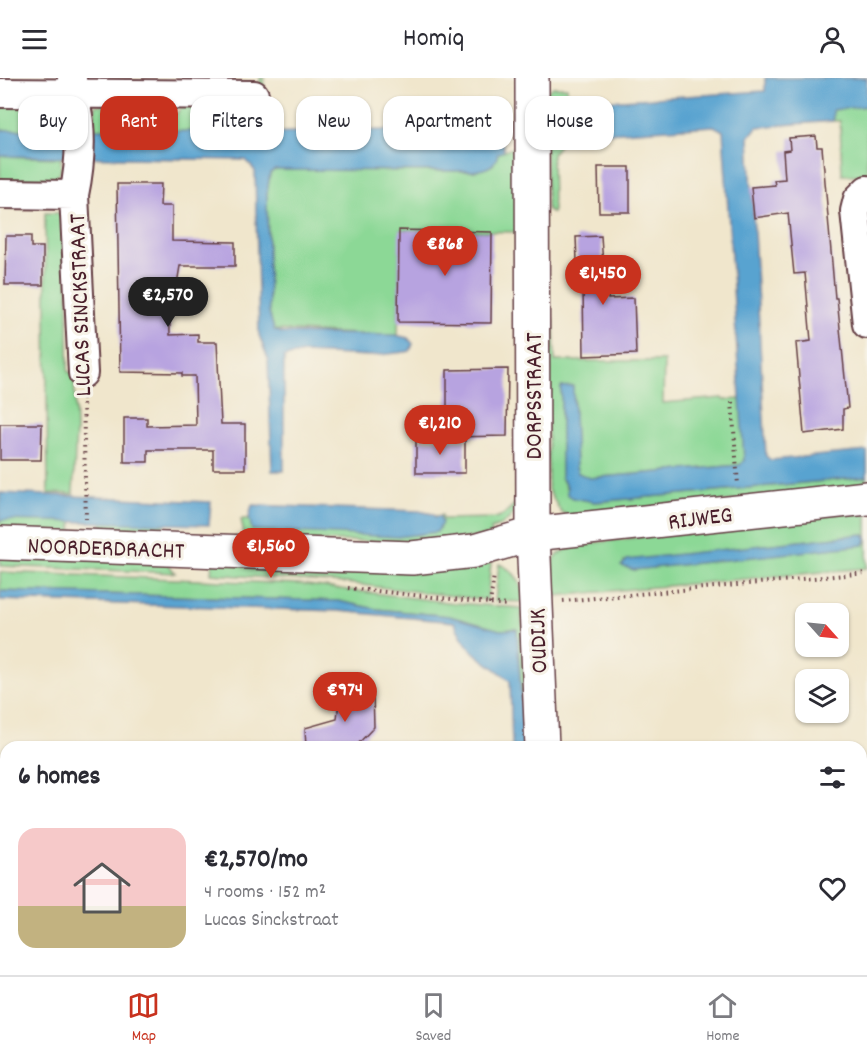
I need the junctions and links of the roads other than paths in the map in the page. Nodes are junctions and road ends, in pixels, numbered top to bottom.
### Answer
1 (532, 78) edge
2 (72, 86) edge
3 (0, 93) edge
4 (254, 95) dead end
5 (867, 190) edge
6 (0, 194) edge
7 (74, 195) junction
8 (867, 324) edge
9 (82, 373) road end
10 (867, 498) edge
11 (533, 534) junction
12 (0, 543) edge
13 (542, 741) edge

1 - 11 street, DORPSSTRAAT
2 - 3 street
2 - 4 street
2 - 7 street, LUCAS SINCKSTRAAT
5 - 8 street
6 - 7 street
7 - 9 street, LUCAS SINCKSTRAAT
10 - 11 street, RIJWEG
11 - 12 street, NOORDERDRACHT
11 - 13 street, OUDIJK

